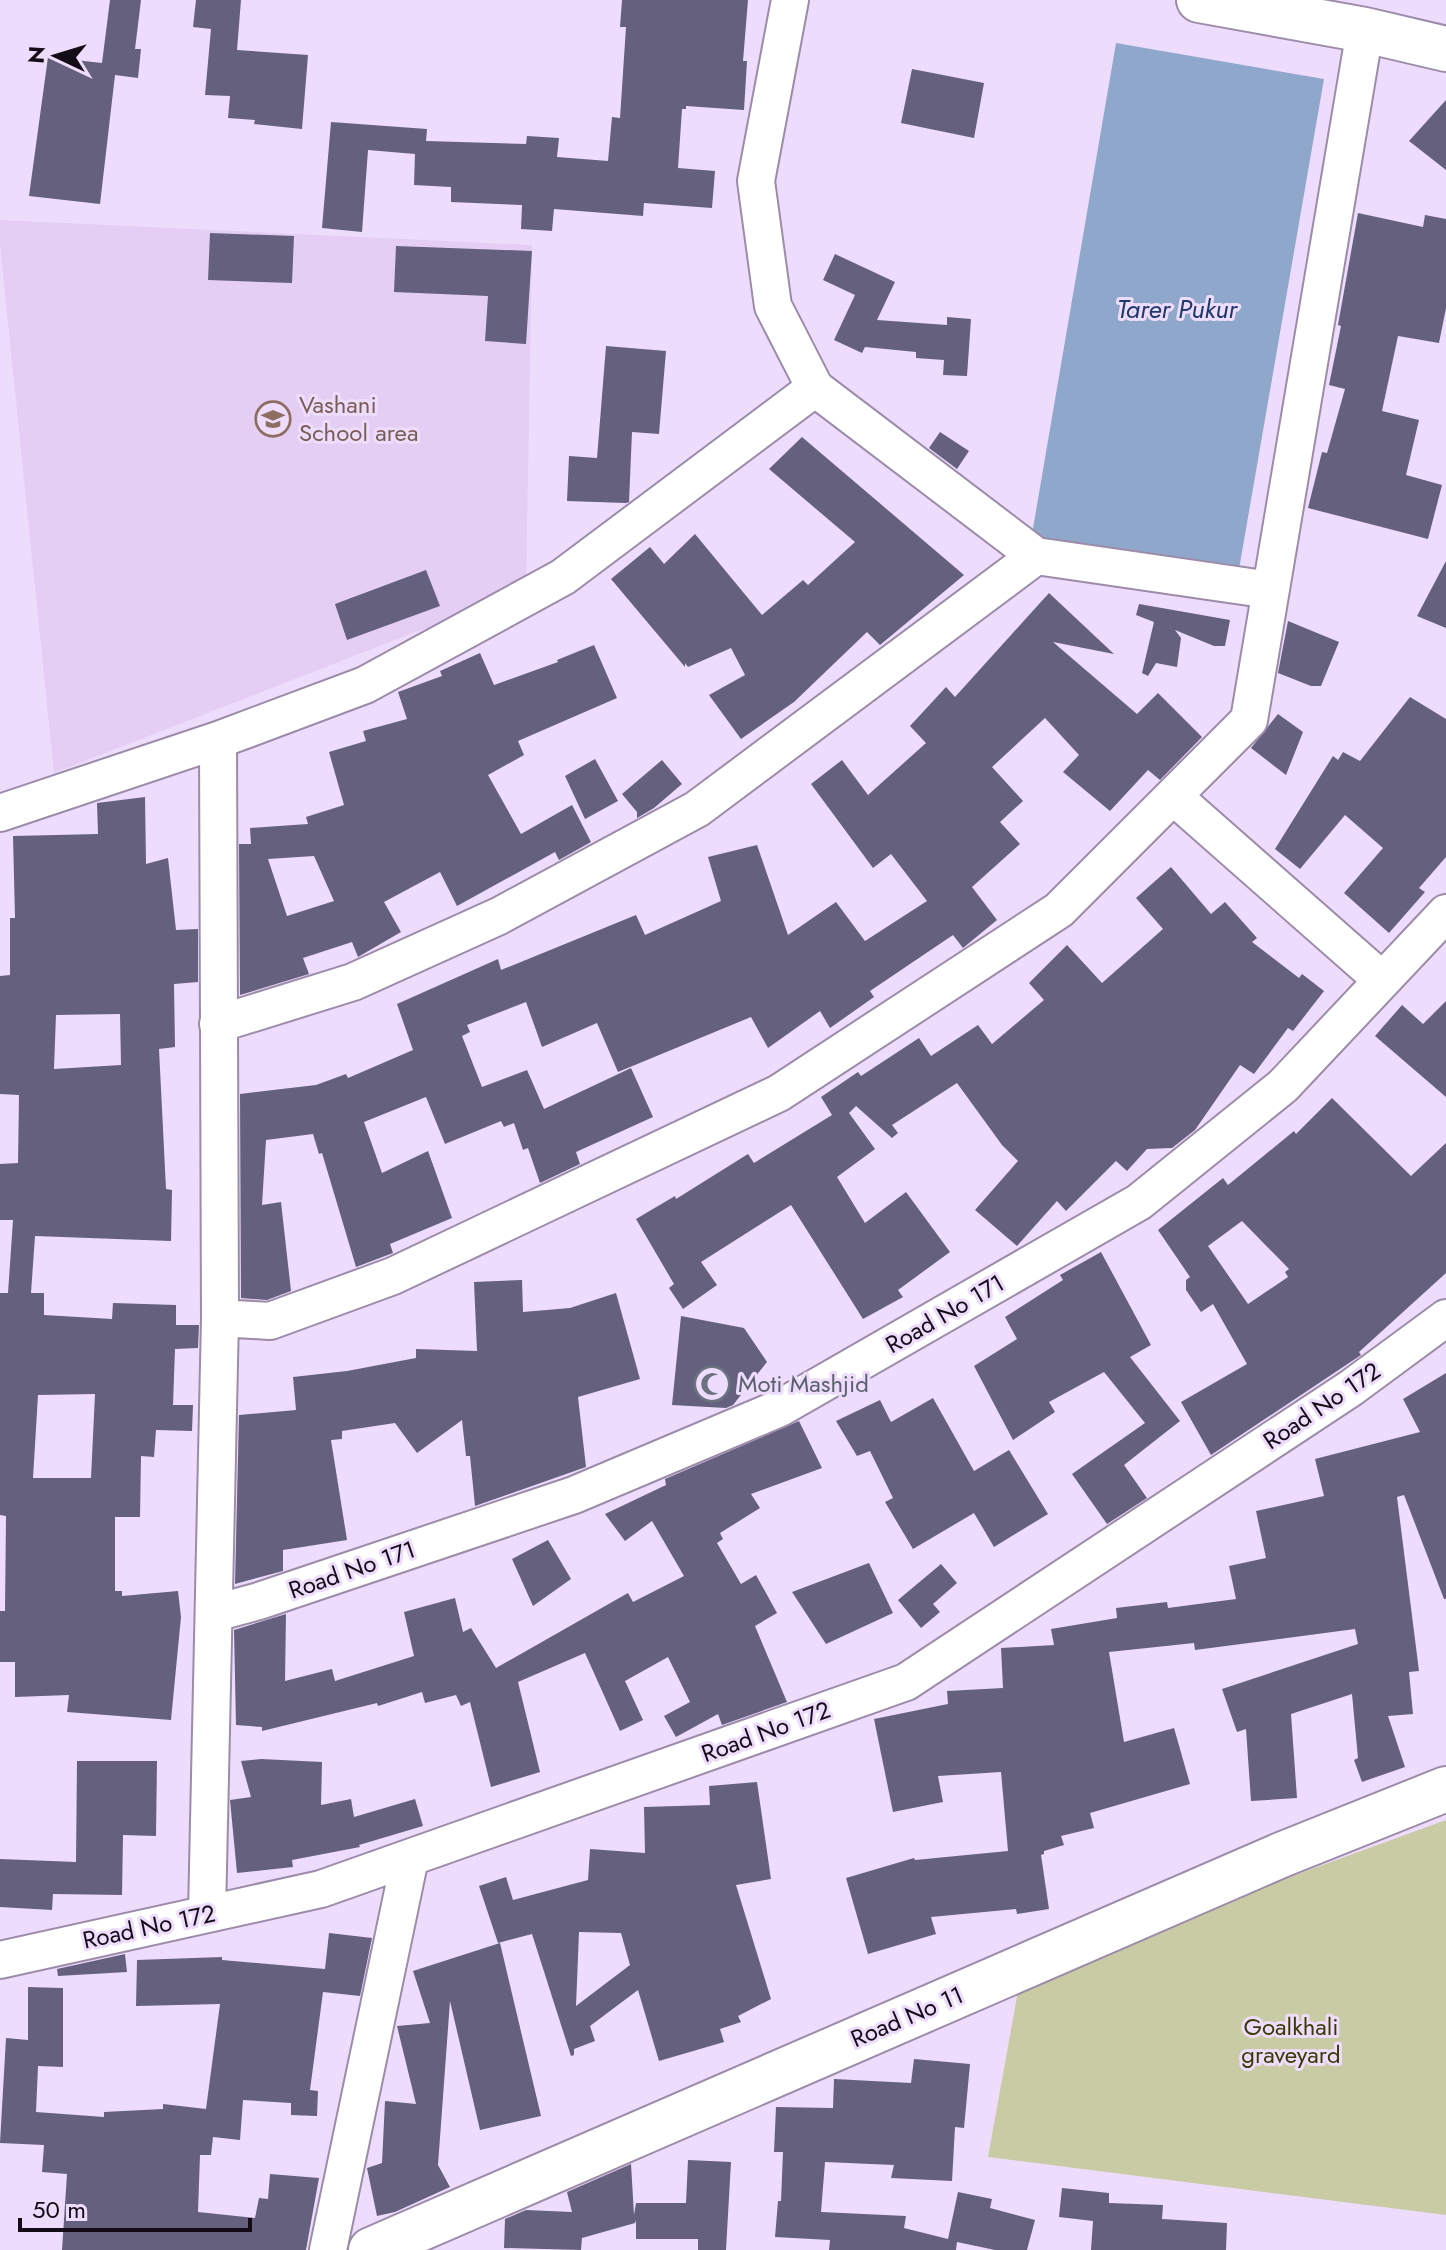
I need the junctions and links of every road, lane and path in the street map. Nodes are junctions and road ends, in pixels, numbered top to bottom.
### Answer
1 (790, 0) edge
2 (1199, 0) edge
3 (1365, 30) junction
4 (1446, 49) edge
5 (815, 388) junction
6 (1036, 556) junction
7 (1270, 590) junction
8 (218, 740) junction
9 (1173, 796) junction
10 (0, 813) edge
11 (1446, 913) edge
12 (1382, 980) junction
13 (218, 1024) junction
14 (220, 1318) junction
15 (1446, 1318) edge
16 (215, 1613) junction
17 (1446, 1789) edge
18 (410, 1858) junction
19 (207, 1914) junction
20 (0, 1960) edge
21 (328, 2250) edge
22 (371, 2250) edge

1 - 5 street
2 - 3 street
3 - 4 street
3 - 7 street
5 - 6 street
5 - 8 street
6 - 7 street
6 - 13 street
7 - 9 street
8 - 10 street
8 - 13 street
9 - 12 street
9 - 14 street
11 - 12 street, Road No 171
12 - 16 street, Road No 171
13 - 14 street
14 - 16 street
15 - 18 street, Road No 172
16 - 19 street
17 - 22 street, Road No 11
18 - 19 street, Road No 172
18 - 21 street
19 - 20 street, Road No 172

